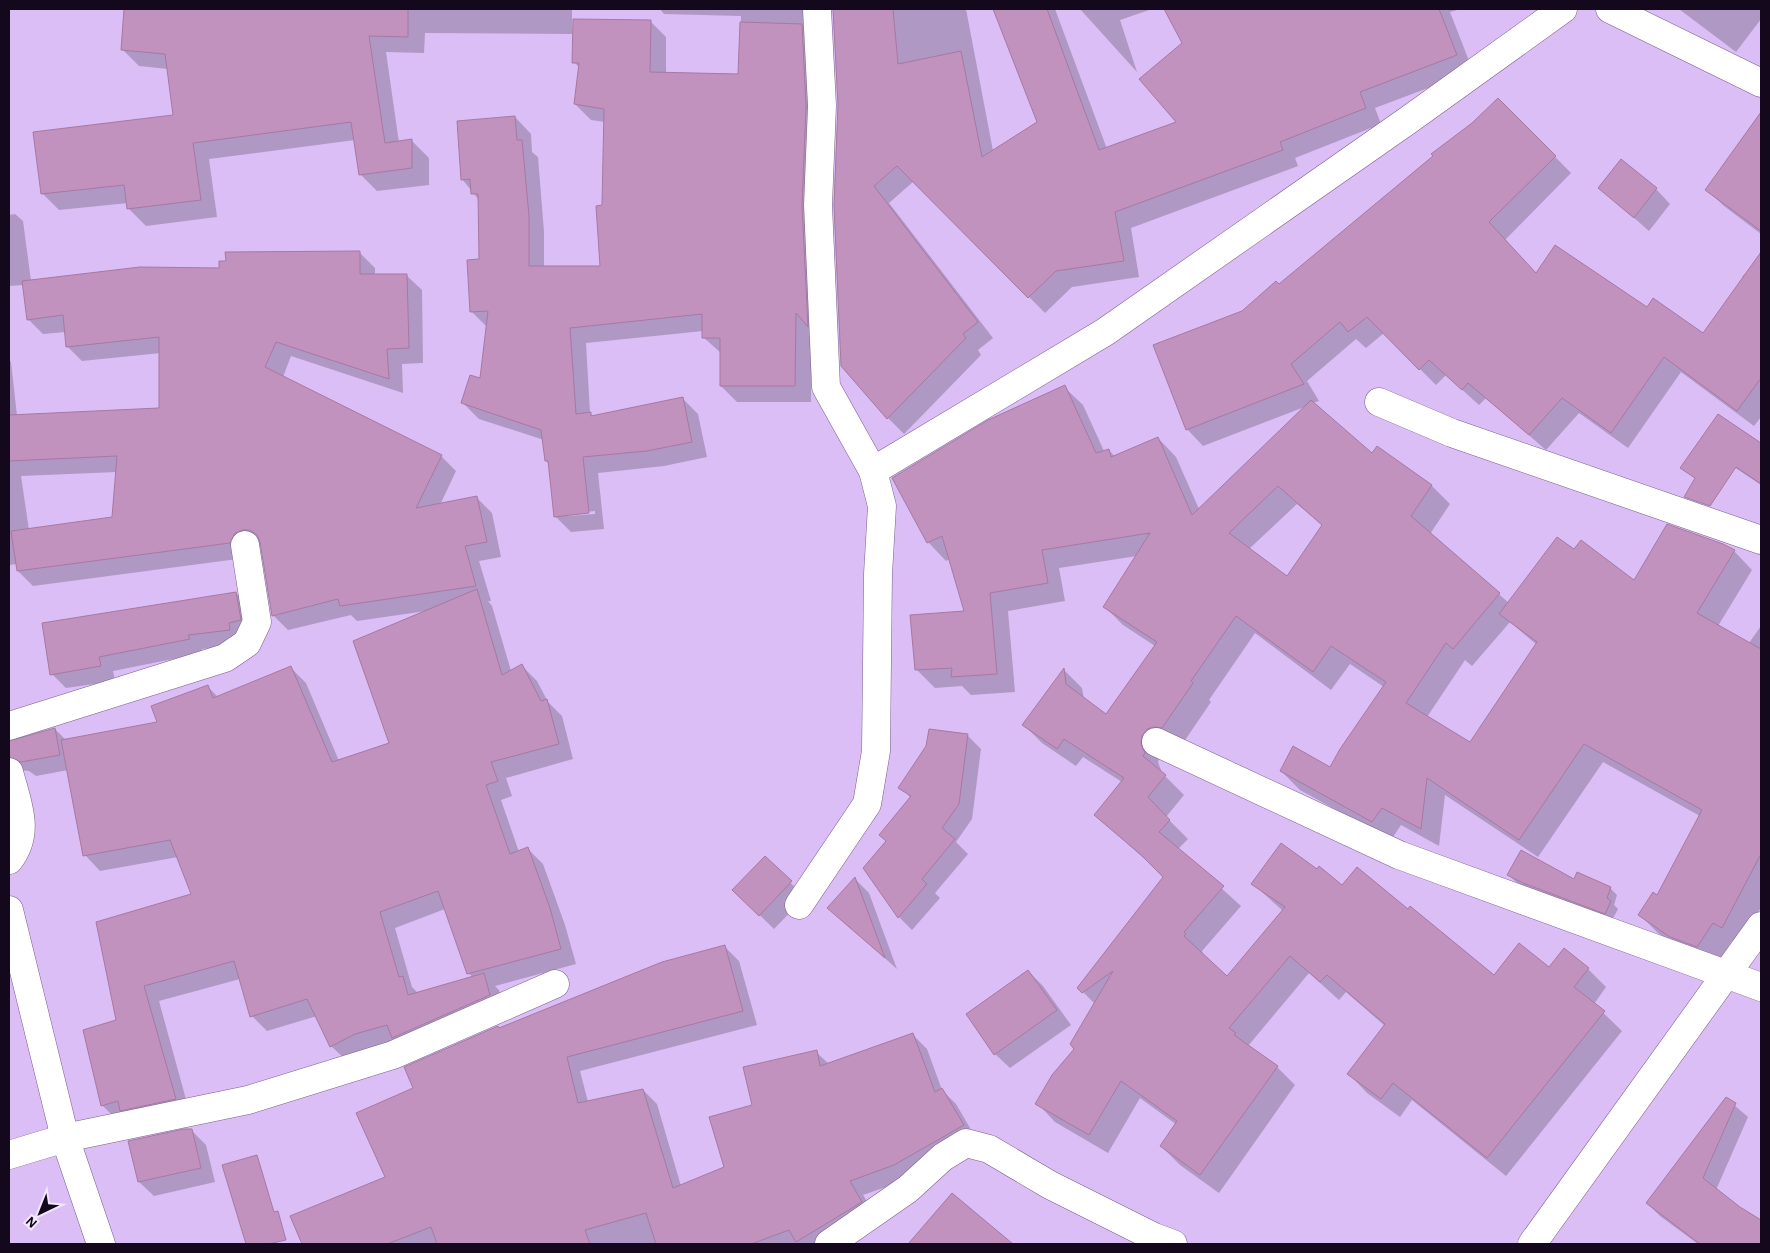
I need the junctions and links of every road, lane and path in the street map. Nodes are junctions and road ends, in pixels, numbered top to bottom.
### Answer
1 (817, 9) edge
2 (1563, 9) edge
3 (1610, 9) edge
4 (1761, 83) edge
5 (1379, 402) dead end
6 (873, 470) junction
7 (1761, 540) edge
8 (246, 545) dead end
9 (9, 726) edge
10 (1156, 742) dead end
11 (9, 772) edge
12 (9, 860) edge
13 (799, 906) dead end
14 (9, 910) edge
15 (1761, 926) edge
16 (1727, 975) junction
17 (555, 984) dead end
18 (1761, 987) edge
19 (65, 1138) junction
20 (9, 1155) edge
21 (101, 1244) edge
22 (829, 1244) edge
23 (1173, 1244) edge
24 (1532, 1244) edge

1 - 6 street
2 - 6 street
3 - 4 street
5 - 7 street
6 - 13 street
8 - 9 street
10 - 16 street
11 - 12 street
14 - 19 street
15 - 16 street
16 - 18 street
16 - 24 street
17 - 19 street
19 - 20 street
19 - 21 street
22 - 23 street

